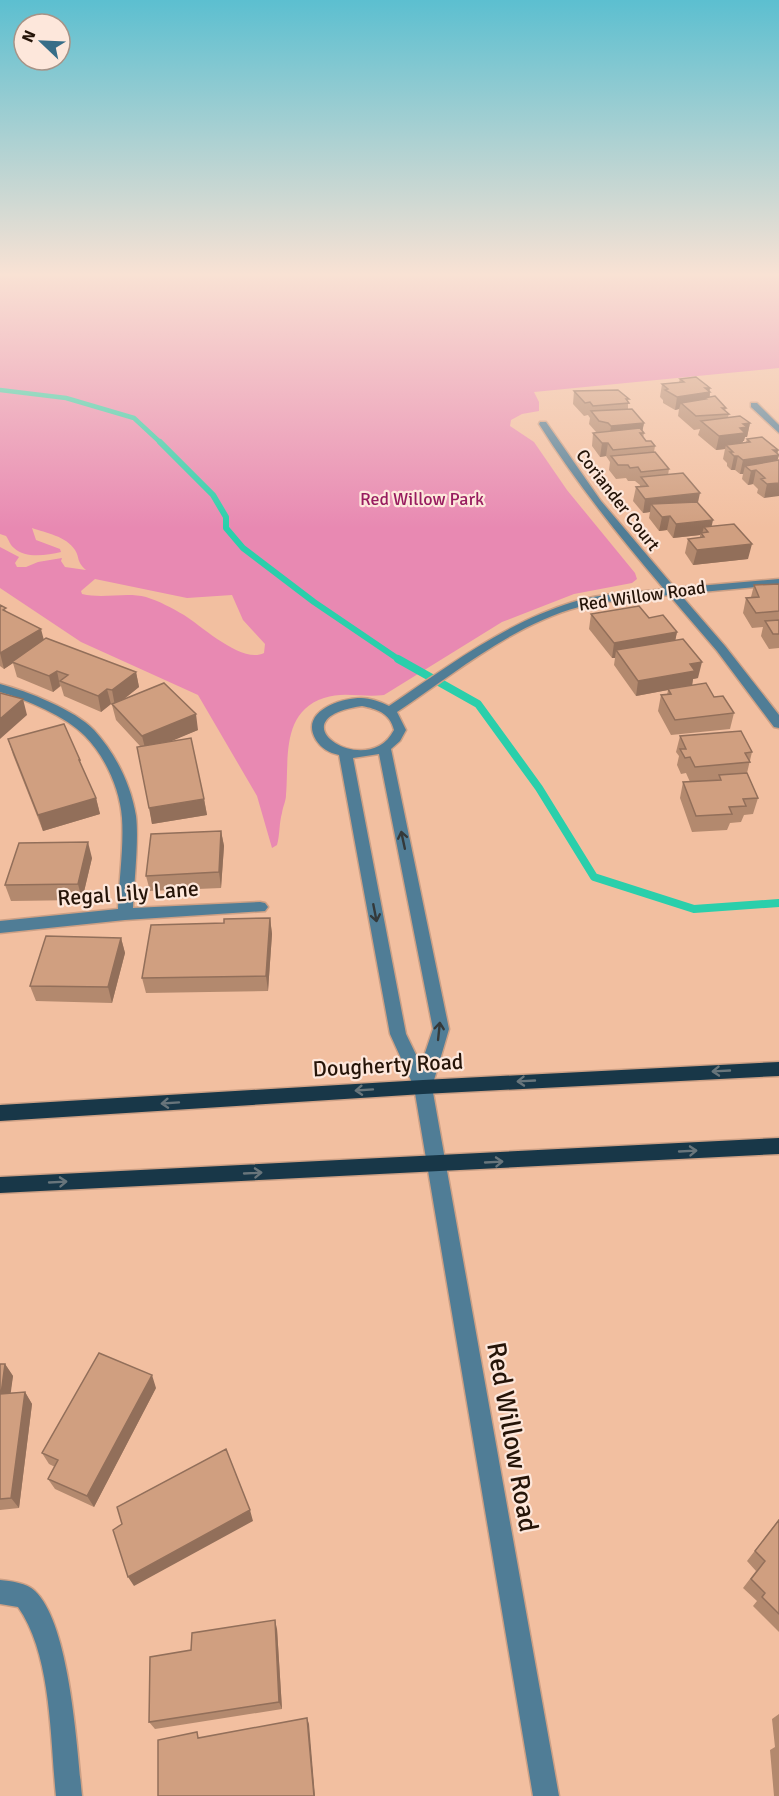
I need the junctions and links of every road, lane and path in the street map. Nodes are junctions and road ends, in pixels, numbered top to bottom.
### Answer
1 (754, 405) dead end
2 (543, 424) dead end
3 (779, 430) edge
4 (779, 582) edge
5 (672, 592) junction
6 (0, 688) edge
7 (390, 711) junction
8 (779, 724) edge
9 (384, 748) junction
10 (345, 753) junction
11 (260, 907) dead end
12 (125, 914) junction
13 (0, 927) edge
14 (779, 1069) edge
15 (423, 1087) junction
16 (0, 1113) edge
17 (779, 1146) edge
18 (435, 1165) junction
19 (0, 1185) edge
20 (0, 1592) edge
21 (69, 1796) edge
22 (546, 1796) edge

1 - 3 street
2 - 5 street, Coriander Court
4 - 5 street, Red Willow Road
5 - 7 street, Red Willow Road
5 - 8 street, Coriander Court
6 - 12 street
7 - 9 street
7 - 10 street
9 - 10 street
15 -> 9 street, Red Willow Road
10 -> 15 street, Red Willow Road
11 - 12 street, Regal Lily Lane
12 - 13 street, Regal Lily Lane
14 -> 15 main road, Dougherty Road
15 -> 16 main road, Dougherty Road
15 - 18 street, Red Willow Road
18 -> 17 main road
19 -> 18 main road
18 - 22 street, Red Willow Road
20 - 21 street

